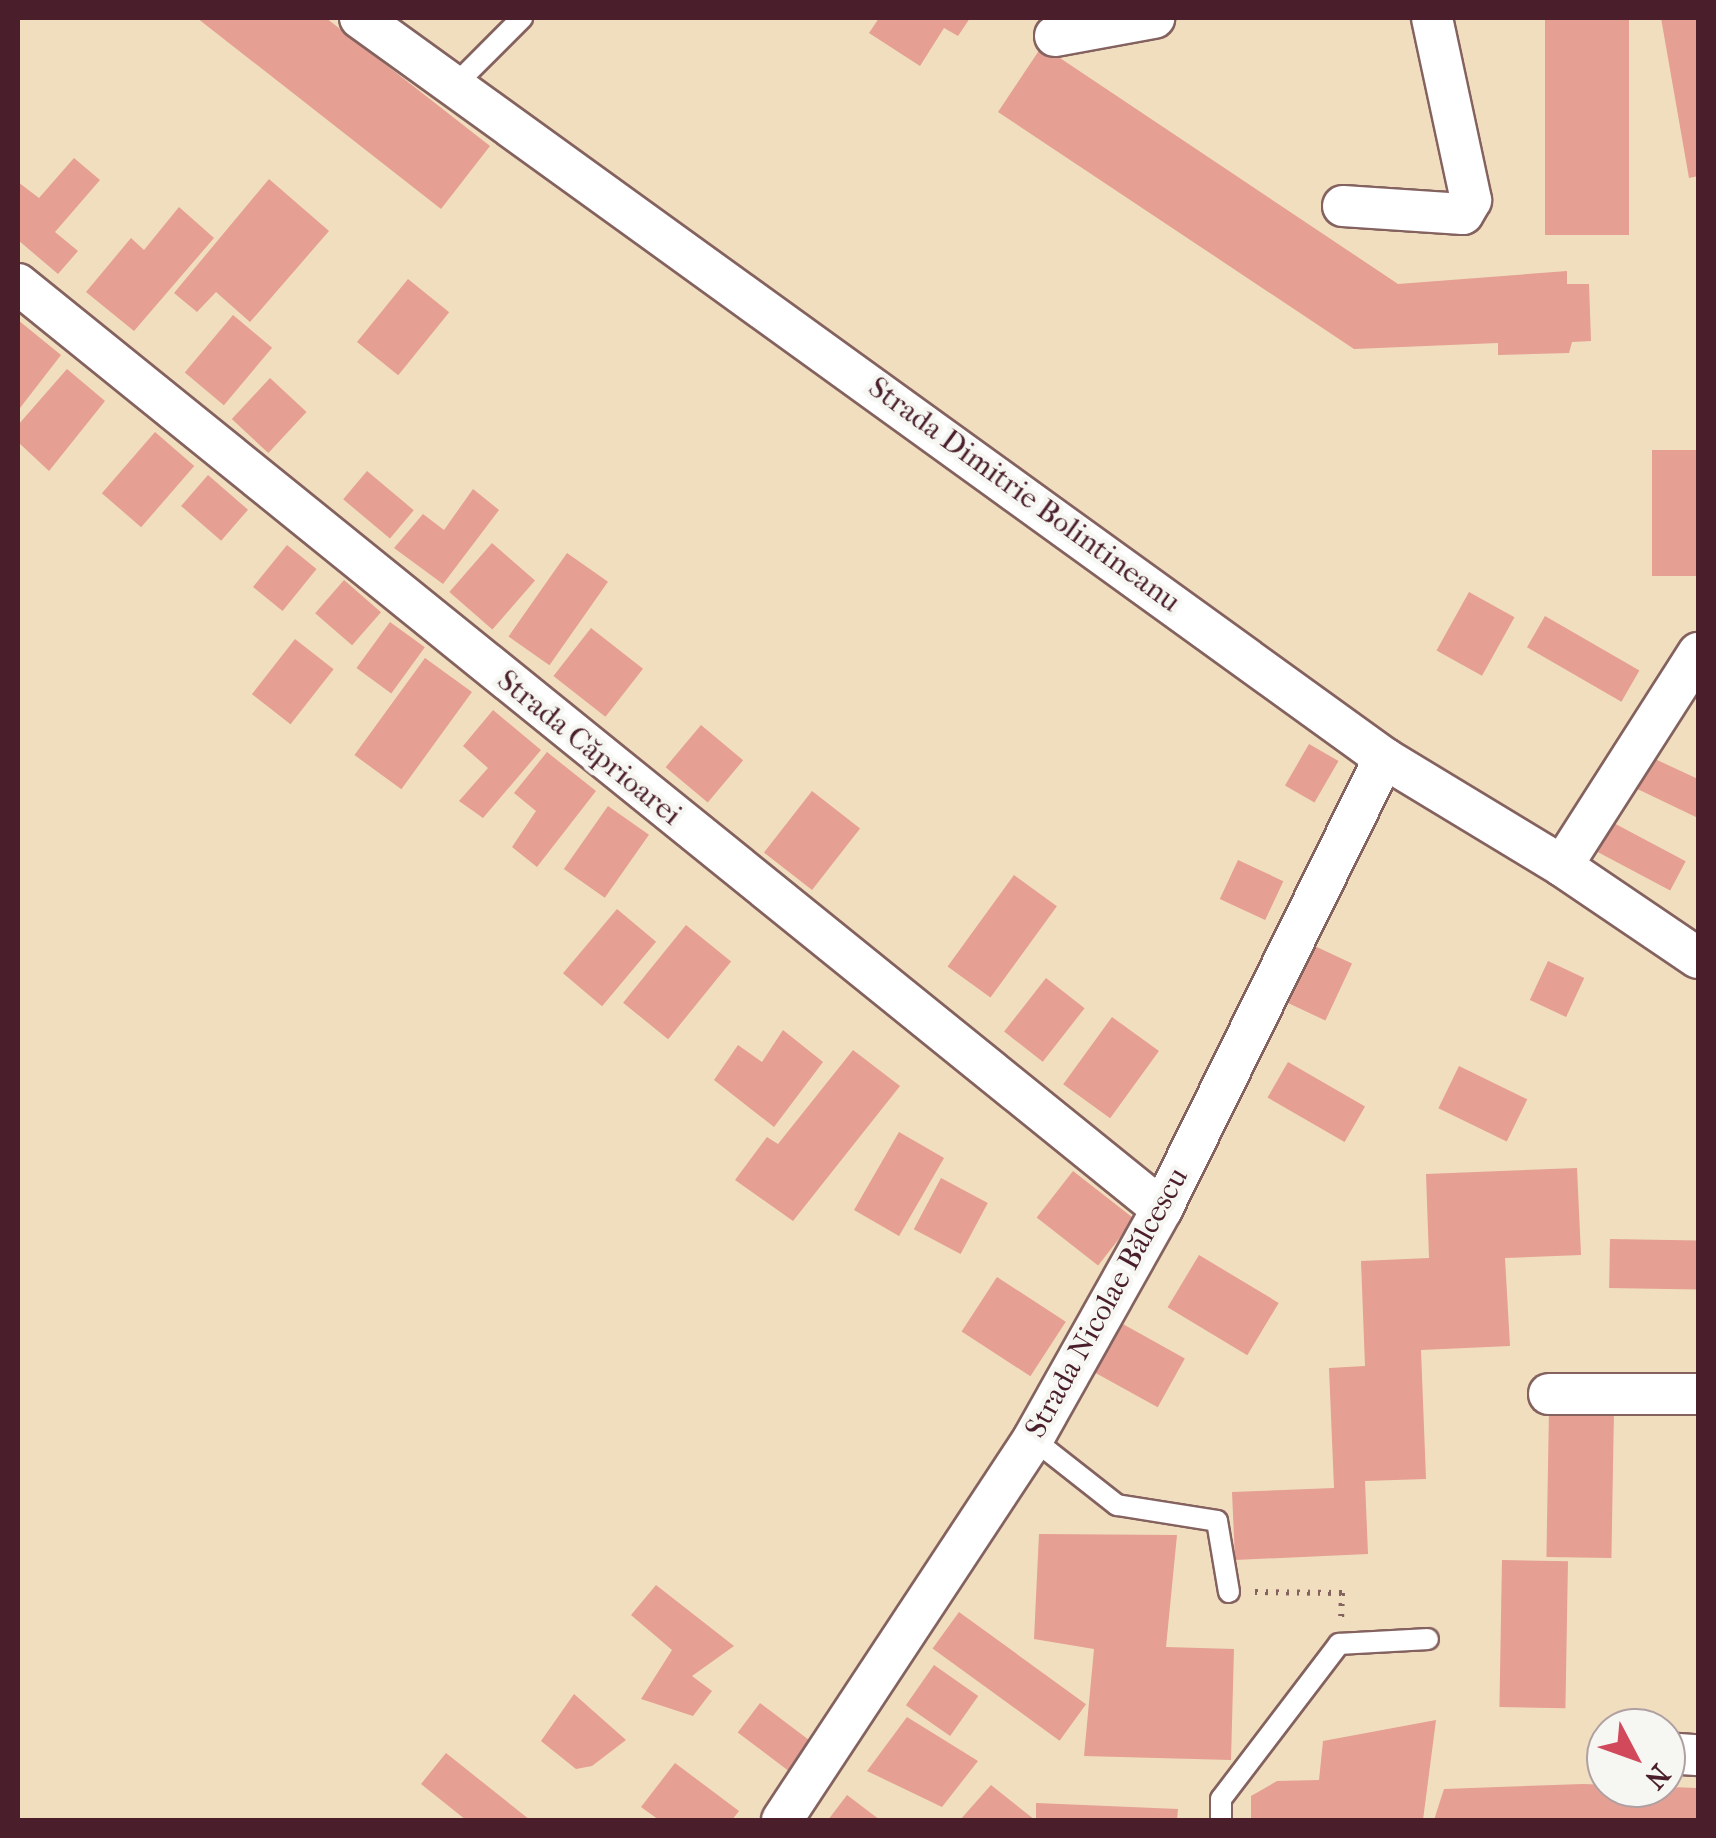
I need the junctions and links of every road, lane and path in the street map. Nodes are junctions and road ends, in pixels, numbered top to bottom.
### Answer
1 (360, 18) edge
2 (522, 18) edge
3 (1154, 18) edge
4 (1432, 18) edge
5 (1055, 36) dead end
6 (455, 85) junction
7 (1344, 206) dead end
8 (18, 284) edge
9 (1698, 654) edge
10 (1384, 758) junction
11 (1562, 866) junction
12 (1698, 958) edge
13 (1162, 1209) junction
14 (1549, 1394) dead end
15 (1698, 1394) edge
16 (1034, 1440) junction
17 (1229, 1592) joint
18 (1428, 1639) dead end
19 (1340, 1644) junction
20 (782, 1820) edge
21 (1221, 1820) edge

1 - 6 street, Strada Dimitrie Bolintineanu
2 - 6 lane
3 - 5 street
4 - 7 street
6 - 10 street, Strada Dimitrie Bolintineanu
8 - 13 street, Strada Căprioarei
9 - 11 street
10 - 11 street, Strada Dimitrie Bolintineanu
10 - 13 street, Strada Nicolae Bălcescu
11 - 12 street, Strada Dimitrie Bolintineanu
13 - 16 street, Strada Nicolae Bălcescu
14 - 15 street
16 - 17 lane
16 - 20 street, Strada Nicolae Bălcescu
17 - 19 path
18 - 19 lane
19 - 21 lane

